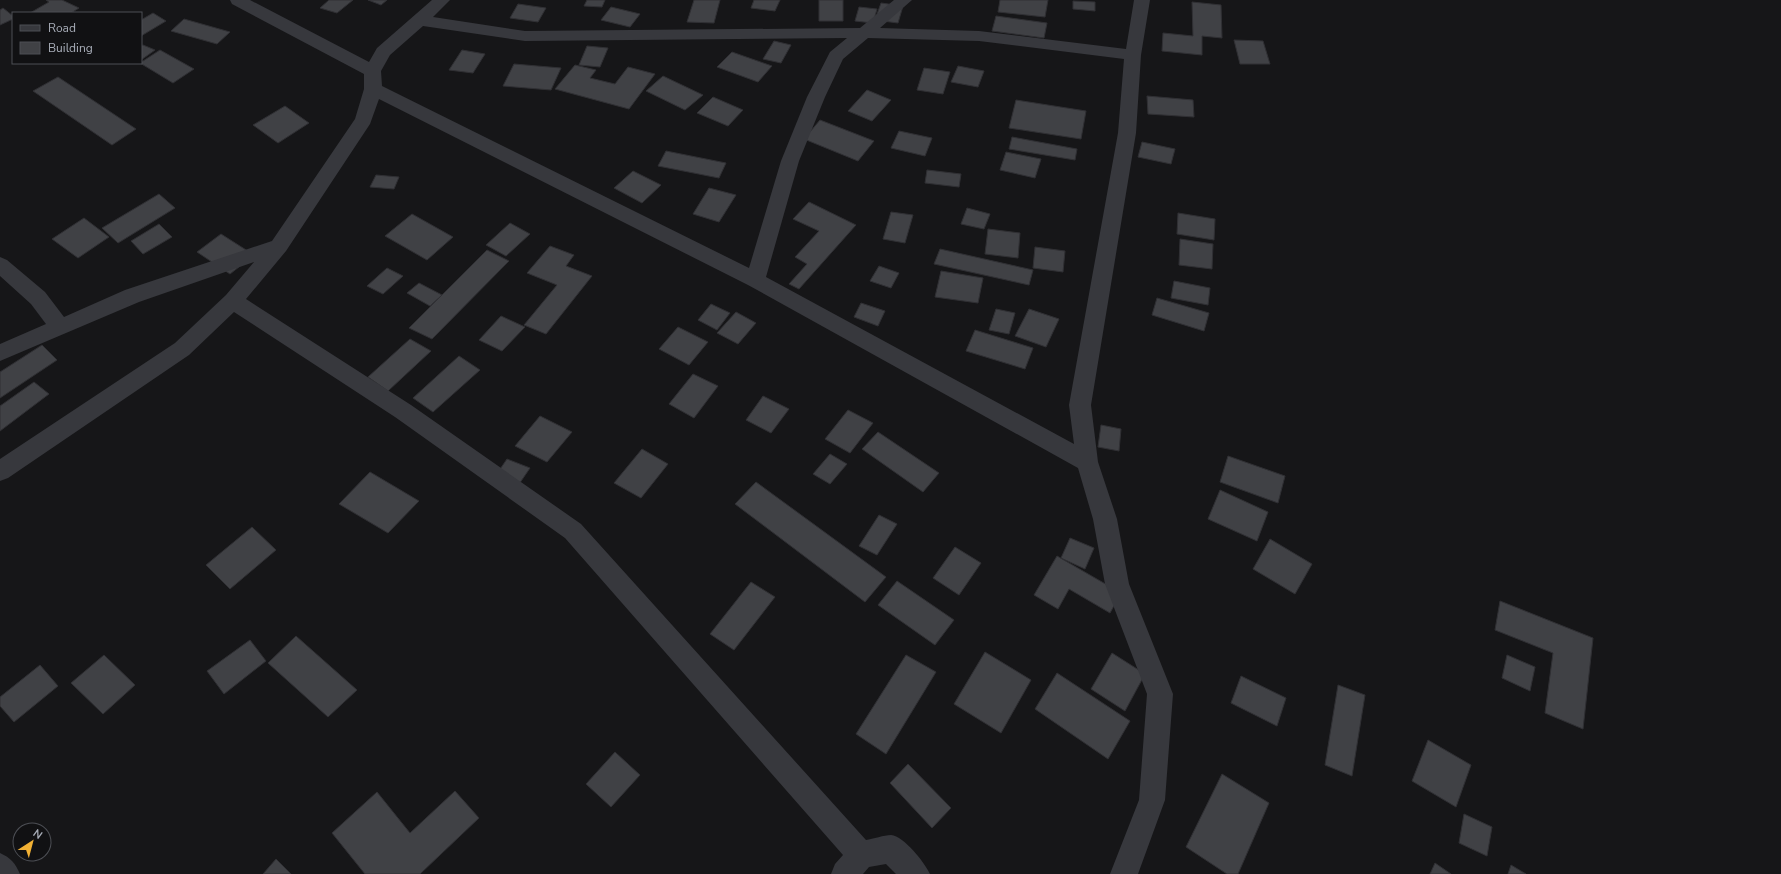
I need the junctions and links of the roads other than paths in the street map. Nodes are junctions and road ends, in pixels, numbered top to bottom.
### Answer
1 (238, 0) edge
2 (442, 0) edge
3 (904, 0) edge
4 (1142, 0) edge
5 (419, 20) junction
6 (865, 33) junction
7 (1133, 55) junction
8 (373, 80) junction
9 (279, 246) junction
10 (0, 264) edge
11 (755, 280) junction
12 (233, 301) junction
13 (60, 327) junction
14 (0, 353) edge
15 (1087, 462) junction
16 (0, 471) edge
17 (853, 865) edge
18 (0, 867) edge
19 (6, 874) edge
20 (916, 874) edge
21 (1124, 874) edge

1 - 8 street
2 - 5 street
3 - 6 street
4 - 7 street
5 - 6 street
5 - 8 street
6 - 7 street
6 - 11 street
7 - 15 street
8 - 9 street
8 - 11 street
9 - 12 street
9 - 13 street
10 - 13 street
11 - 15 street
12 - 16 street
12 - 17 street
13 - 14 street
15 - 21 street
17 - 20 street
18 - 19 street

